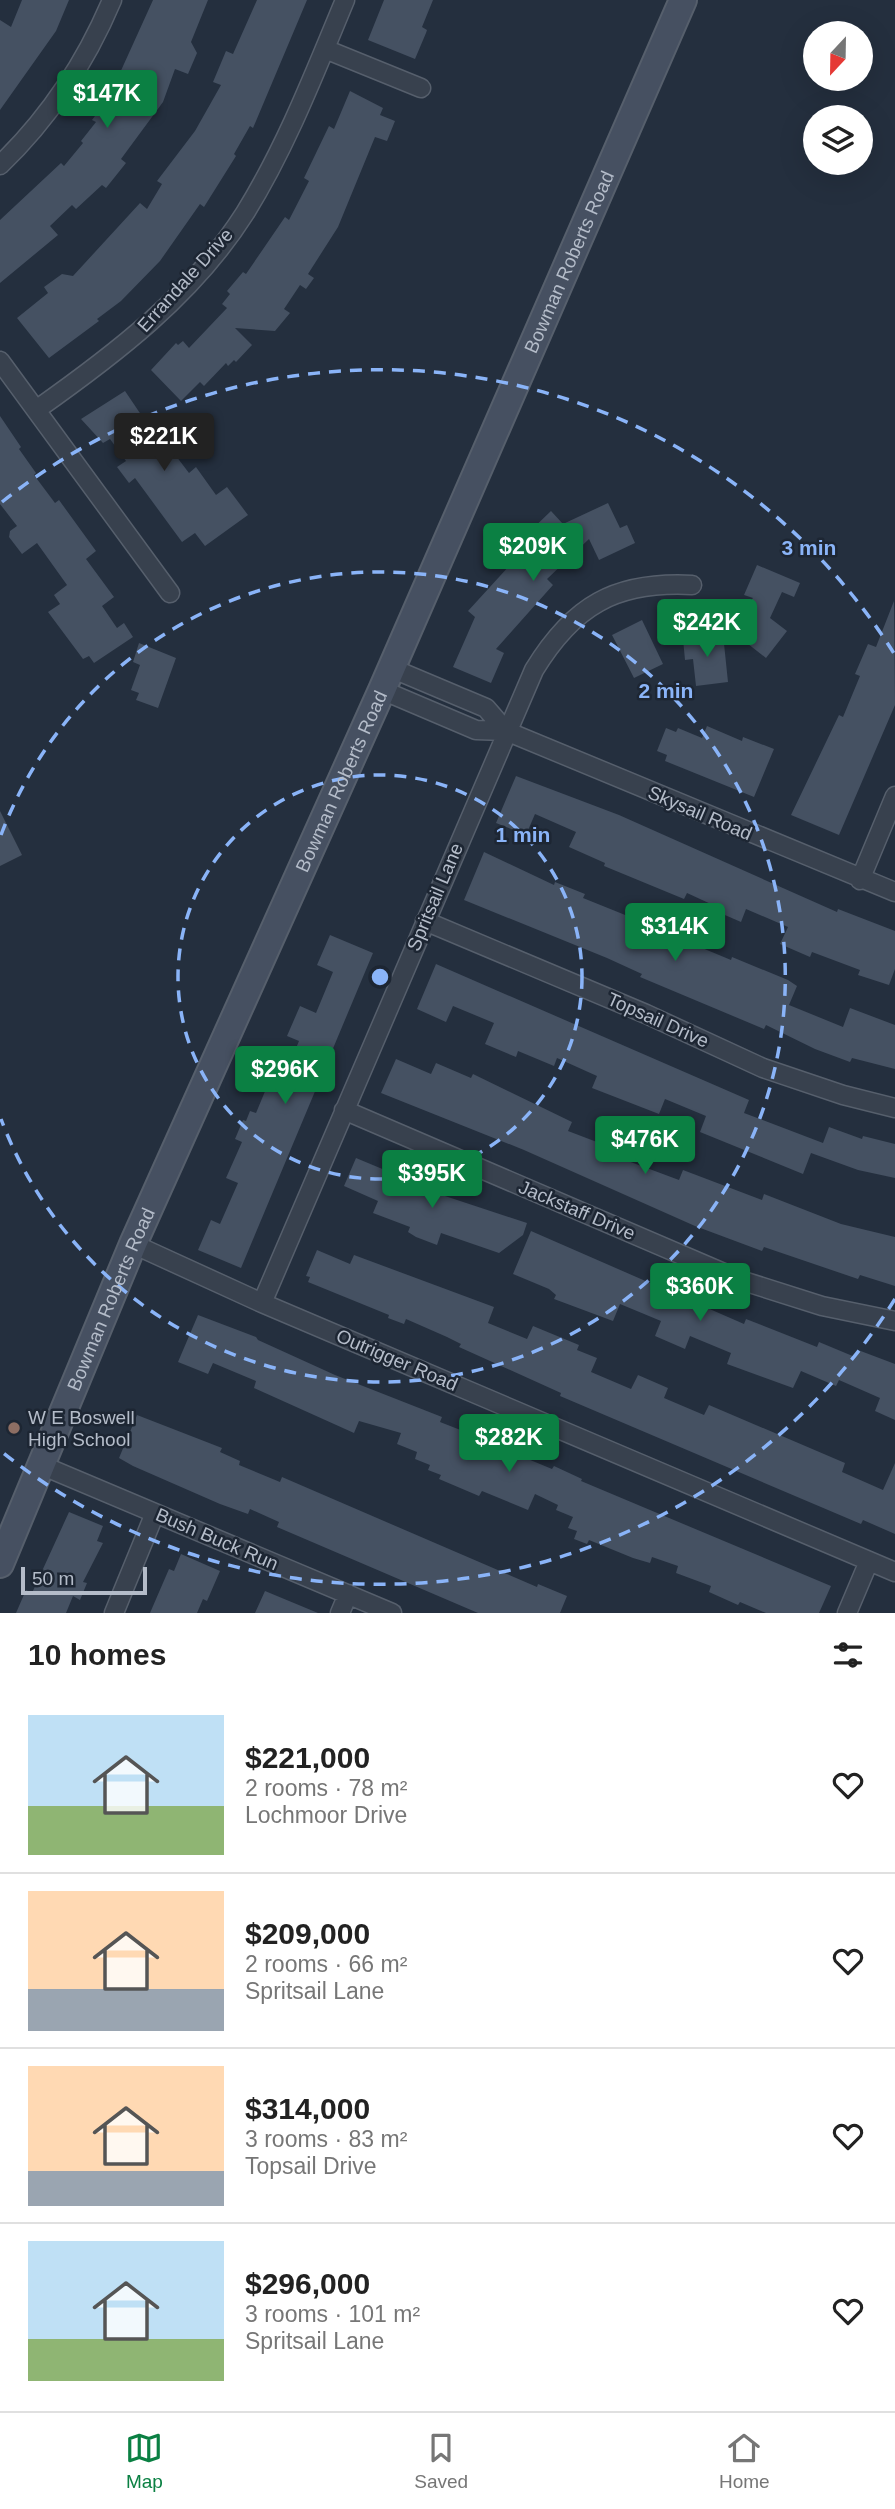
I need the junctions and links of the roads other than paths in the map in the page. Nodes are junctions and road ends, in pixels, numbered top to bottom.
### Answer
1 (112, 0) edge
2 (345, 0) edge
3 (683, 0) edge
4 (325, 49) junction
5 (421, 88) dead end
6 (0, 165) edge
7 (0, 361) edge
8 (36, 410) junction
9 (692, 585) dead end
10 (170, 593) dead end
11 (386, 679) junction
12 (506, 731) junction
13 (895, 796) edge
14 (860, 880) junction
15 (895, 892) edge
16 (425, 921) junction
17 (895, 1108) edge
18 (344, 1110) junction
19 (133, 1244) junction
20 (262, 1303) junction
21 (895, 1321) edge
22 (41, 1465) junction
23 (155, 1513) junction
24 (869, 1561) junction
25 (0, 1564) edge
26 (895, 1572) edge
27 (348, 1594) junction
28 (114, 1613) edge
29 (340, 1613) edge
30 (392, 1613) edge
31 (846, 1613) edge

1 - 6 street
2 - 4 street, Errandale Drive
3 - 11 street, Bowman Roberts Road
4 - 5 street
4 - 8 street, Errandale Drive
7 - 8 street
8 - 10 street
9 - 12 street, Spritsail Lane
11 - 12 street, Skysail Road
11 - 19 street, Bowman Roberts Road
12 - 14 street, Skysail Road
12 - 16 street, Spritsail Lane
13 - 14 street
14 - 15 street, Skysail Road
16 - 17 street, Topsail Drive
16 - 18 street, Spritsail Lane
18 - 20 street, Spritsail Lane
18 - 21 street, Jackstaff Drive
19 - 20 street, Outrigger Road
19 - 22 street, Bowman Roberts Road
20 - 24 street, Outrigger Road
22 - 23 street, Bush Buck Run
22 - 25 street, Bowman Roberts Road
23 - 27 street, Bush Buck Run
23 - 28 street
24 - 26 street, Outrigger Road
24 - 31 street
27 - 29 street
27 - 30 street, Bush Buck Run

